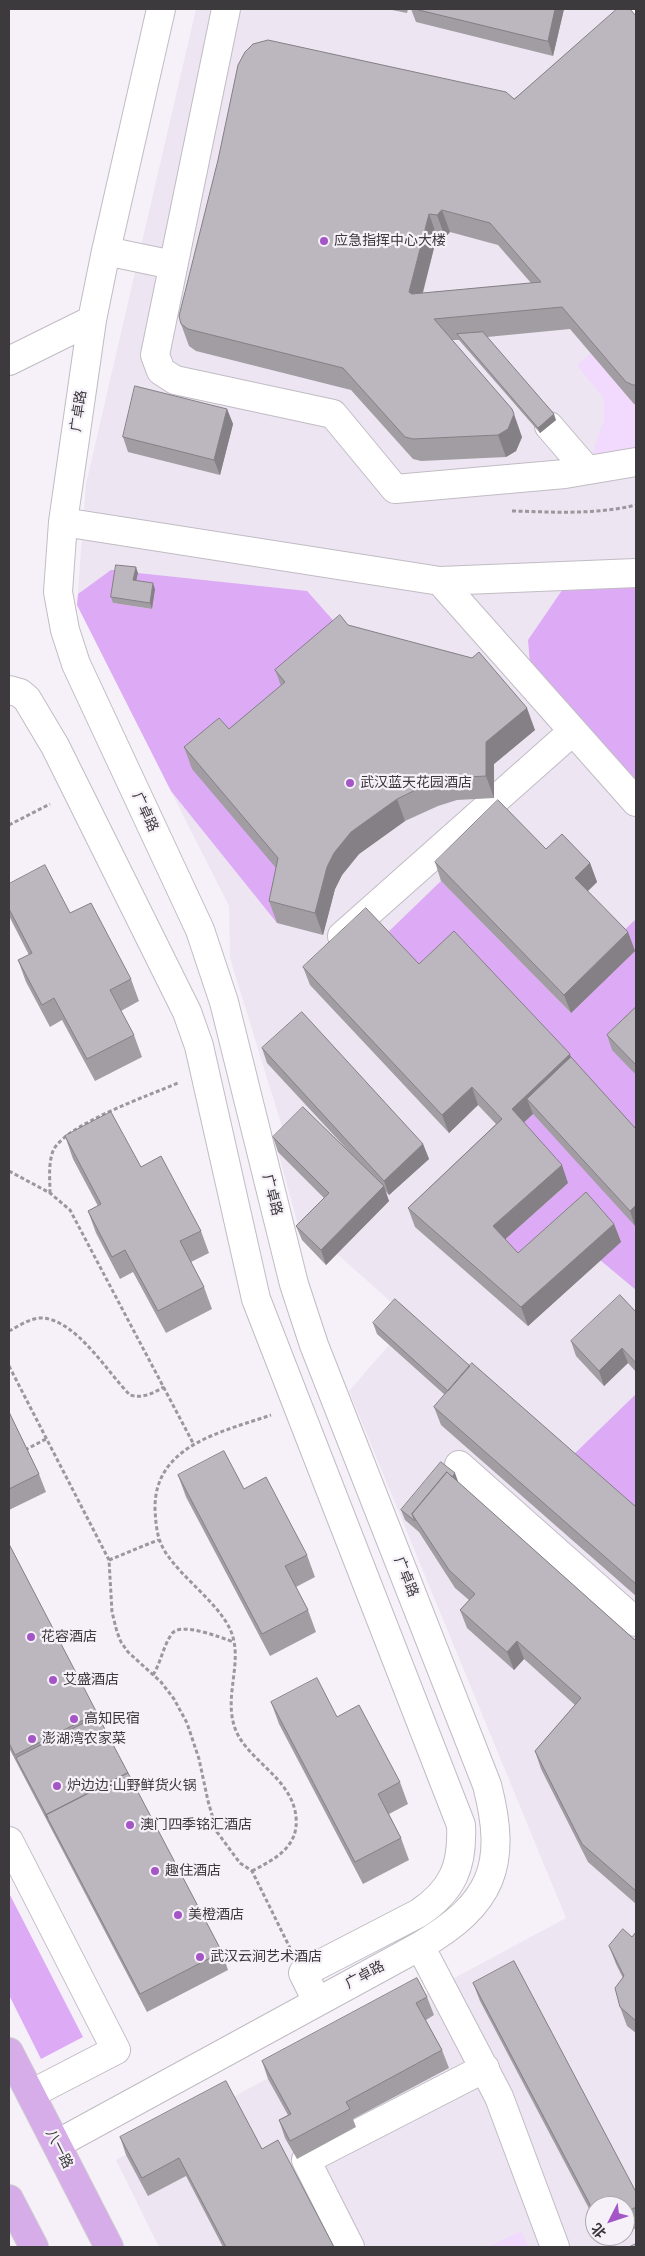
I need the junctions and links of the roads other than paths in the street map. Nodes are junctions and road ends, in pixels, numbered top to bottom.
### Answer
1 (161, 9) edge
2 (226, 9) edge
3 (633, 9) edge
4 (636, 12) edge
5 (106, 252) junction
6 (173, 265) junction
7 (92, 320) junction
8 (9, 361) edge
9 (549, 426) edge
10 (636, 462) edge
11 (588, 470) junction
12 (63, 522) junction
13 (636, 573) edge
14 (440, 581) junction
15 (9, 690) edge
16 (573, 731) junction
17 (636, 802) edge
18 (326, 950) edge
19 (459, 1465) dead end
20 (636, 1622) edge
21 (9, 1841) edge
22 (420, 1946) junction
23 (317, 2001) junction
24 (9, 2052) edge
25 (485, 2068) junction
26 (31, 2094) junction
27 (57, 2144) junction
28 (9, 2199) edge
29 (34, 2247) edge
30 (109, 2247) edge
31 (350, 2247) edge
32 (555, 2247) edge

1 - 5 street, 广卓路
2 - 6 street
3 - 4 street
5 - 6 street
5 - 7 street, 广卓路
6 - 11 street
7 - 8 street
7 - 12 street, 广卓路
9 - 11 street
10 - 11 street
12 - 14 street
12 - 22 street, 广卓路
13 - 14 street
14 - 16 street
15 - 23 street
16 - 17 street
16 - 18 street
19 - 20 street
21 - 26 street
22 - 23 street, 广卓路
22 - 25 street
23 - 27 street, 广卓路
24 - 26 main road, 八一路
25 - 31 street
25 - 32 street
26 - 27 main road, 八一路
27 - 30 main road, 八一路
28 - 29 main road

